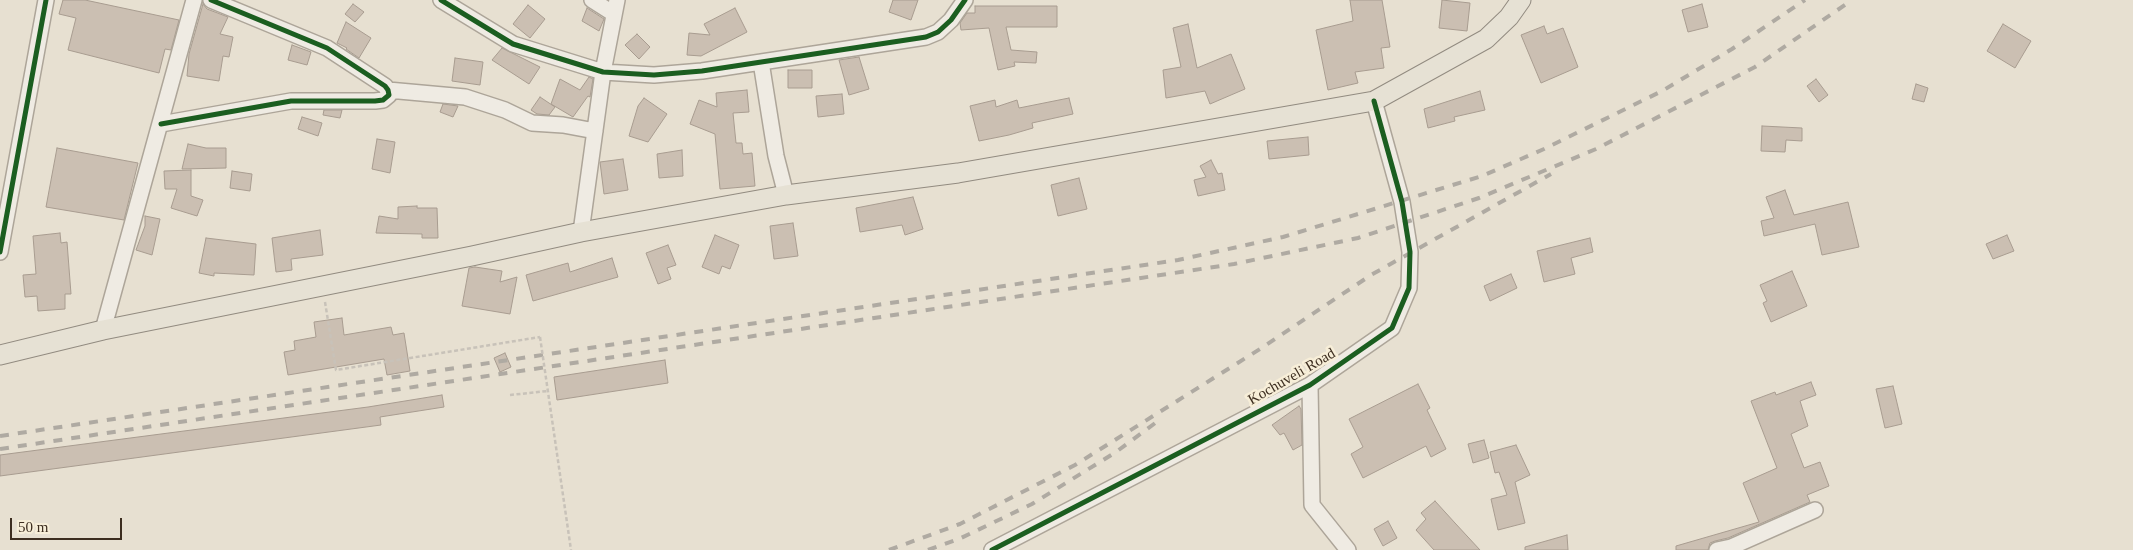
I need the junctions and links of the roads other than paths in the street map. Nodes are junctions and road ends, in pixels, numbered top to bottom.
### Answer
1 (46, 0) edge
2 (194, 0) edge
3 (211, 0) edge
4 (441, 0) edge
5 (592, 0) edge
6 (965, 0) edge
7 (1522, 0) edge
8 (615, 7) edge
9 (761, 62) junction
10 (602, 72) junction
11 (388, 90) junction
12 (1374, 101) junction
13 (161, 124) junction
14 (595, 131) junction
15 (786, 195) junction
16 (581, 232) junction
17 (0, 252) edge
18 (103, 330) junction
19 (0, 355) edge
20 (1310, 385) junction
21 (1815, 510) dead end
22 (992, 550) edge
23 (1348, 550) edge
24 (1717, 550) edge

1 - 17 street
2 - 13 street
3 - 11 street
4 - 10 street
5 - 8 street
6 - 9 street
7 - 12 main road
8 - 10 street
9 - 10 street
9 - 15 street
10 - 14 street
11 - 13 street
11 - 14 street
12 - 15 main road
12 - 20 street, Kochuveli Road
13 - 18 street
14 - 16 street
15 - 16 main road
16 - 18 main road
18 - 19 main road
20 - 22 street, Kochuveli Road
20 - 23 street
21 - 24 street

